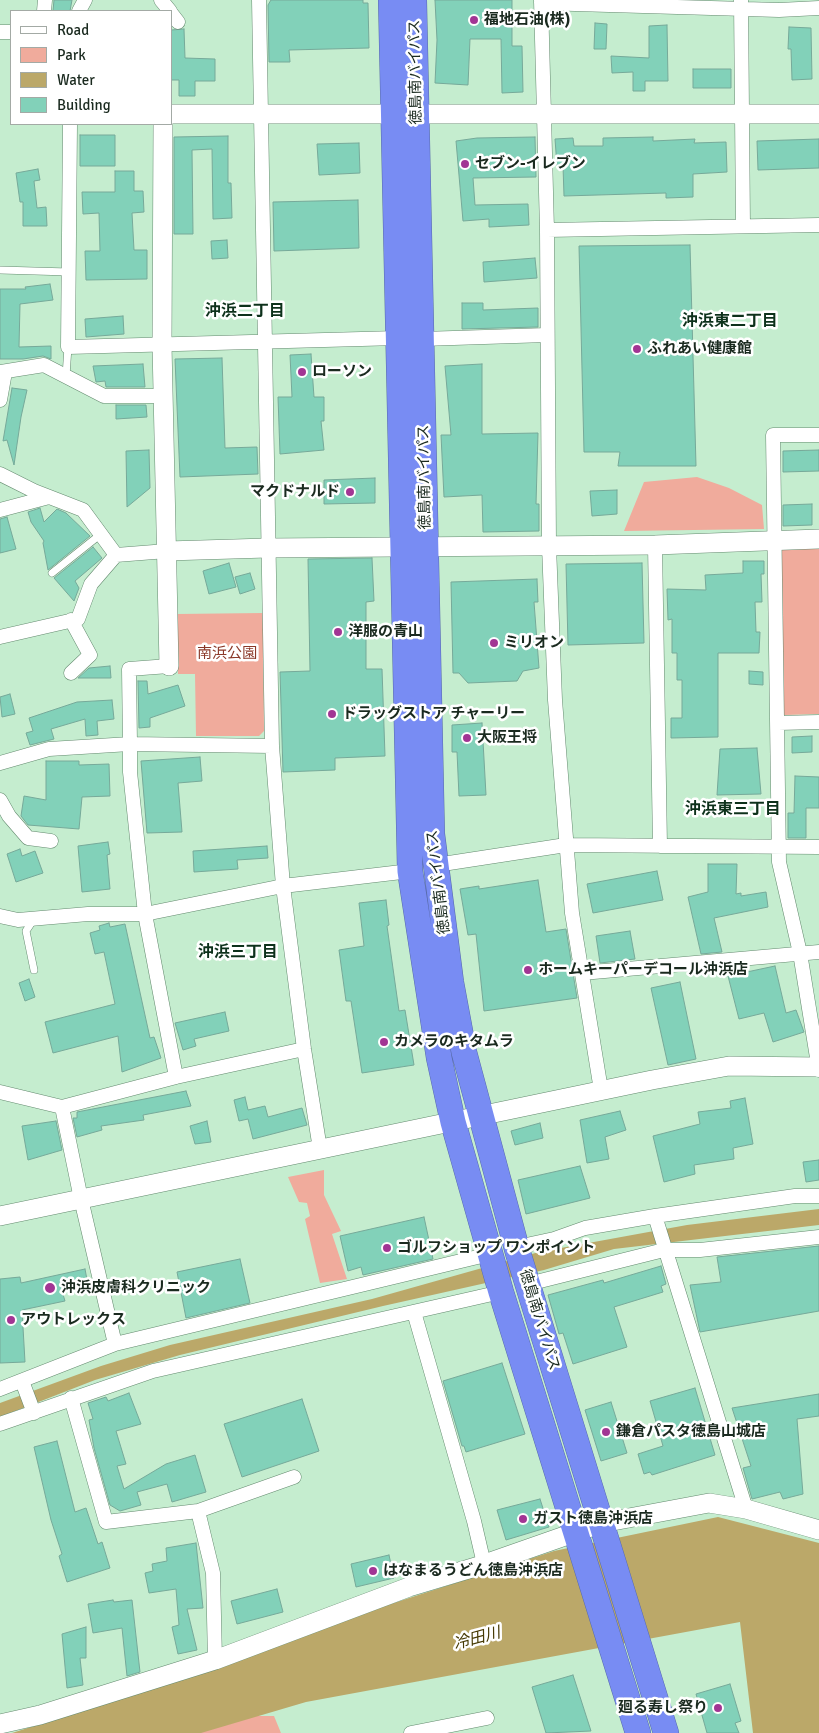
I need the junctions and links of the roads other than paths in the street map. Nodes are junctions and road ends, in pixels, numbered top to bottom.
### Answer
1 (161, 0) edge
2 (259, 0) edge
3 (391, 0) edge
4 (414, 0) edge
5 (541, 1) edge
6 (741, 4) edge
7 (819, 8) edge
8 (169, 10) edge
9 (172, 114) edge
10 (260, 114) junction
11 (405, 114) junction
12 (542, 114) junction
13 (740, 114) junction
14 (819, 114) edge
15 (70, 125) edge
16 (163, 125) edge
17 (819, 225) edge
18 (743, 226) junction
19 (547, 230) junction
20 (0, 270) edge
21 (69, 272) junction
22 (548, 335) junction
23 (410, 339) junction
24 (266, 342) junction
25 (162, 345) junction
26 (68, 347) junction
27 (3, 372) edge
28 (66, 376) junction
29 (163, 396) junction
30 (0, 400) edge
31 (819, 435) edge
32 (0, 474) edge
33 (49, 497) junction
34 (0, 510) edge
35 (100, 534) junction
36 (774, 539) junction
37 (819, 539) edge
38 (549, 546) junction
39 (655, 546) junction
40 (414, 547) junction
41 (267, 548) junction
42 (167, 551) junction
43 (116, 555) junction
44 (52, 574) dead end
45 (70, 620) junction
46 (0, 637) edge
47 (169, 666) joint
48 (71, 673) dead end
49 (819, 722) edge
50 (778, 723) junction
51 (130, 744) junction
52 (272, 746) junction
53 (0, 764) edge
54 (0, 800) edge
55 (51, 842) dead end
56 (566, 845) junction
57 (660, 846) junction
58 (778, 847) junction
59 (819, 847) edge
60 (436, 865) junction
61 (410, 871) junction
62 (283, 886) junction
63 (145, 914) junction
64 (0, 916) edge
65 (34, 919) junction
66 (800, 952) junction
67 (819, 952) edge
68 (34, 970) dead end
69 (582, 973) junction
70 (304, 1049) junction
71 (819, 1068) edge
72 (176, 1077) junction
73 (601, 1090) junction
74 (0, 1092) edge
75 (62, 1107) junction
76 (481, 1115) junction
77 (453, 1122) junction
78 (320, 1149) junction
79 (819, 1196) edge
80 (81, 1199) junction
81 (0, 1216) edge
82 (655, 1216) junction
83 (819, 1236) edge
84 (517, 1250) junction
85 (664, 1250) junction
86 (495, 1272) junction
87 (527, 1280) junction
88 (414, 1312) junction
89 (115, 1344) junction
90 (22, 1381) junction
91 (0, 1389) edge
92 (71, 1398) junction
93 (34, 1413) junction
94 (0, 1424) edge
95 (294, 1477) dead end
96 (746, 1509) junction
97 (198, 1511) junction
98 (604, 1529) junction
99 (819, 1530) edge
100 (577, 1537) junction
101 (484, 1564) junction
102 (215, 1660) junction
103 (487, 1718) dead end
104 (0, 1724) edge
105 (463, 1728) edge
106 (411, 1733) edge
107 (638, 1733) edge
108 (666, 1733) edge

1 - 8 street
2 - 10 street
3 - 11 highway, 徳島南バイパス
4 - 11 highway, 徳島南バイパス
5 - 6 street
5 - 12 street
6 - 7 street
6 - 13 street
9 - 10 street
10 - 11 street
10 - 24 street
11 - 12 street
11 - 23 highway, 徳島南バイパス
12 - 13 street
12 - 19 street
13 - 14 street
13 - 18 street
15 - 21 street
16 - 25 street
17 - 18 street
18 - 19 street
19 - 22 street
20 - 21 lane
21 - 26 street
22 - 23 street
22 - 38 street
23 - 24 street
23 - 40 highway, 徳島南バイパス
24 - 25 street
24 - 41 street
25 - 26 street
25 - 29 street
26 - 28 lane
27 - 28 street
27 - 30 street
28 - 29 street
29 - 42 street
31 - 36 street
32 - 33 street
33 - 34 street
33 - 35 street
35 - 43 street
35 - 44 lane
36 - 37 street
36 - 39 street
36 - 50 street
38 - 39 street
38 - 40 street
38 - 56 street
39 - 57 street
40 - 41 street
40 - 60 highway, 徳島南バイパス
40 - 61 highway, 徳島南バイパス
41 - 42 street
41 - 52 street
42 - 43 street
42 - 47 street
43 - 45 street
45 - 46 street
45 - 48 street
47 - 51 street
49 - 50 street
50 - 58 street
51 - 52 street
51 - 53 street
51 - 63 street
52 - 62 street
54 - 55 street
56 - 57 street
56 - 60 street
56 - 69 street
57 - 58 street
58 - 59 street
58 - 66 street
60 - 76 highway, 徳島南バイパス
61 - 62 street
61 - 77 highway, 徳島南バイパス
62 - 63 street
62 - 70 street
63 - 65 street
63 - 72 street
64 - 65 street
65 - 68 lane
66 - 67 street
66 - 69 street
66 - 71 street
69 - 73 street
70 - 72 street
70 - 78 street
71 - 73 street
72 - 75 street
73 - 76 street
74 - 75 street
75 - 80 street
76 - 77 street
76 - 84 highway, 徳島南バイパス
77 - 78 street
77 - 86 highway, 徳島南バイパス
78 - 80 street
79 - 82 street
80 - 81 street
80 - 89 street
82 - 84 street
82 - 85 street
83 - 85 street
84 - 87 highway, 徳島南バイパス
85 - 87 street
85 - 96 street
86 - 88 street
86 - 89 street
86 - 100 highway, 徳島南バイパス
87 - 98 highway, 徳島南バイパス
88 - 92 street
88 - 101 street
89 - 90 street
90 - 91 street
90 - 93 street
92 - 93 street
92 - 97 street
93 - 94 street
95 - 97 street
96 - 98 street
96 - 99 street
97 - 102 street
98 - 100 street
98 - 108 highway, 徳島南バイパス
100 - 101 street
100 - 107 highway, 徳島南バイパス
101 - 102 street
102 - 104 street
103 - 105 street
105 - 106 street

